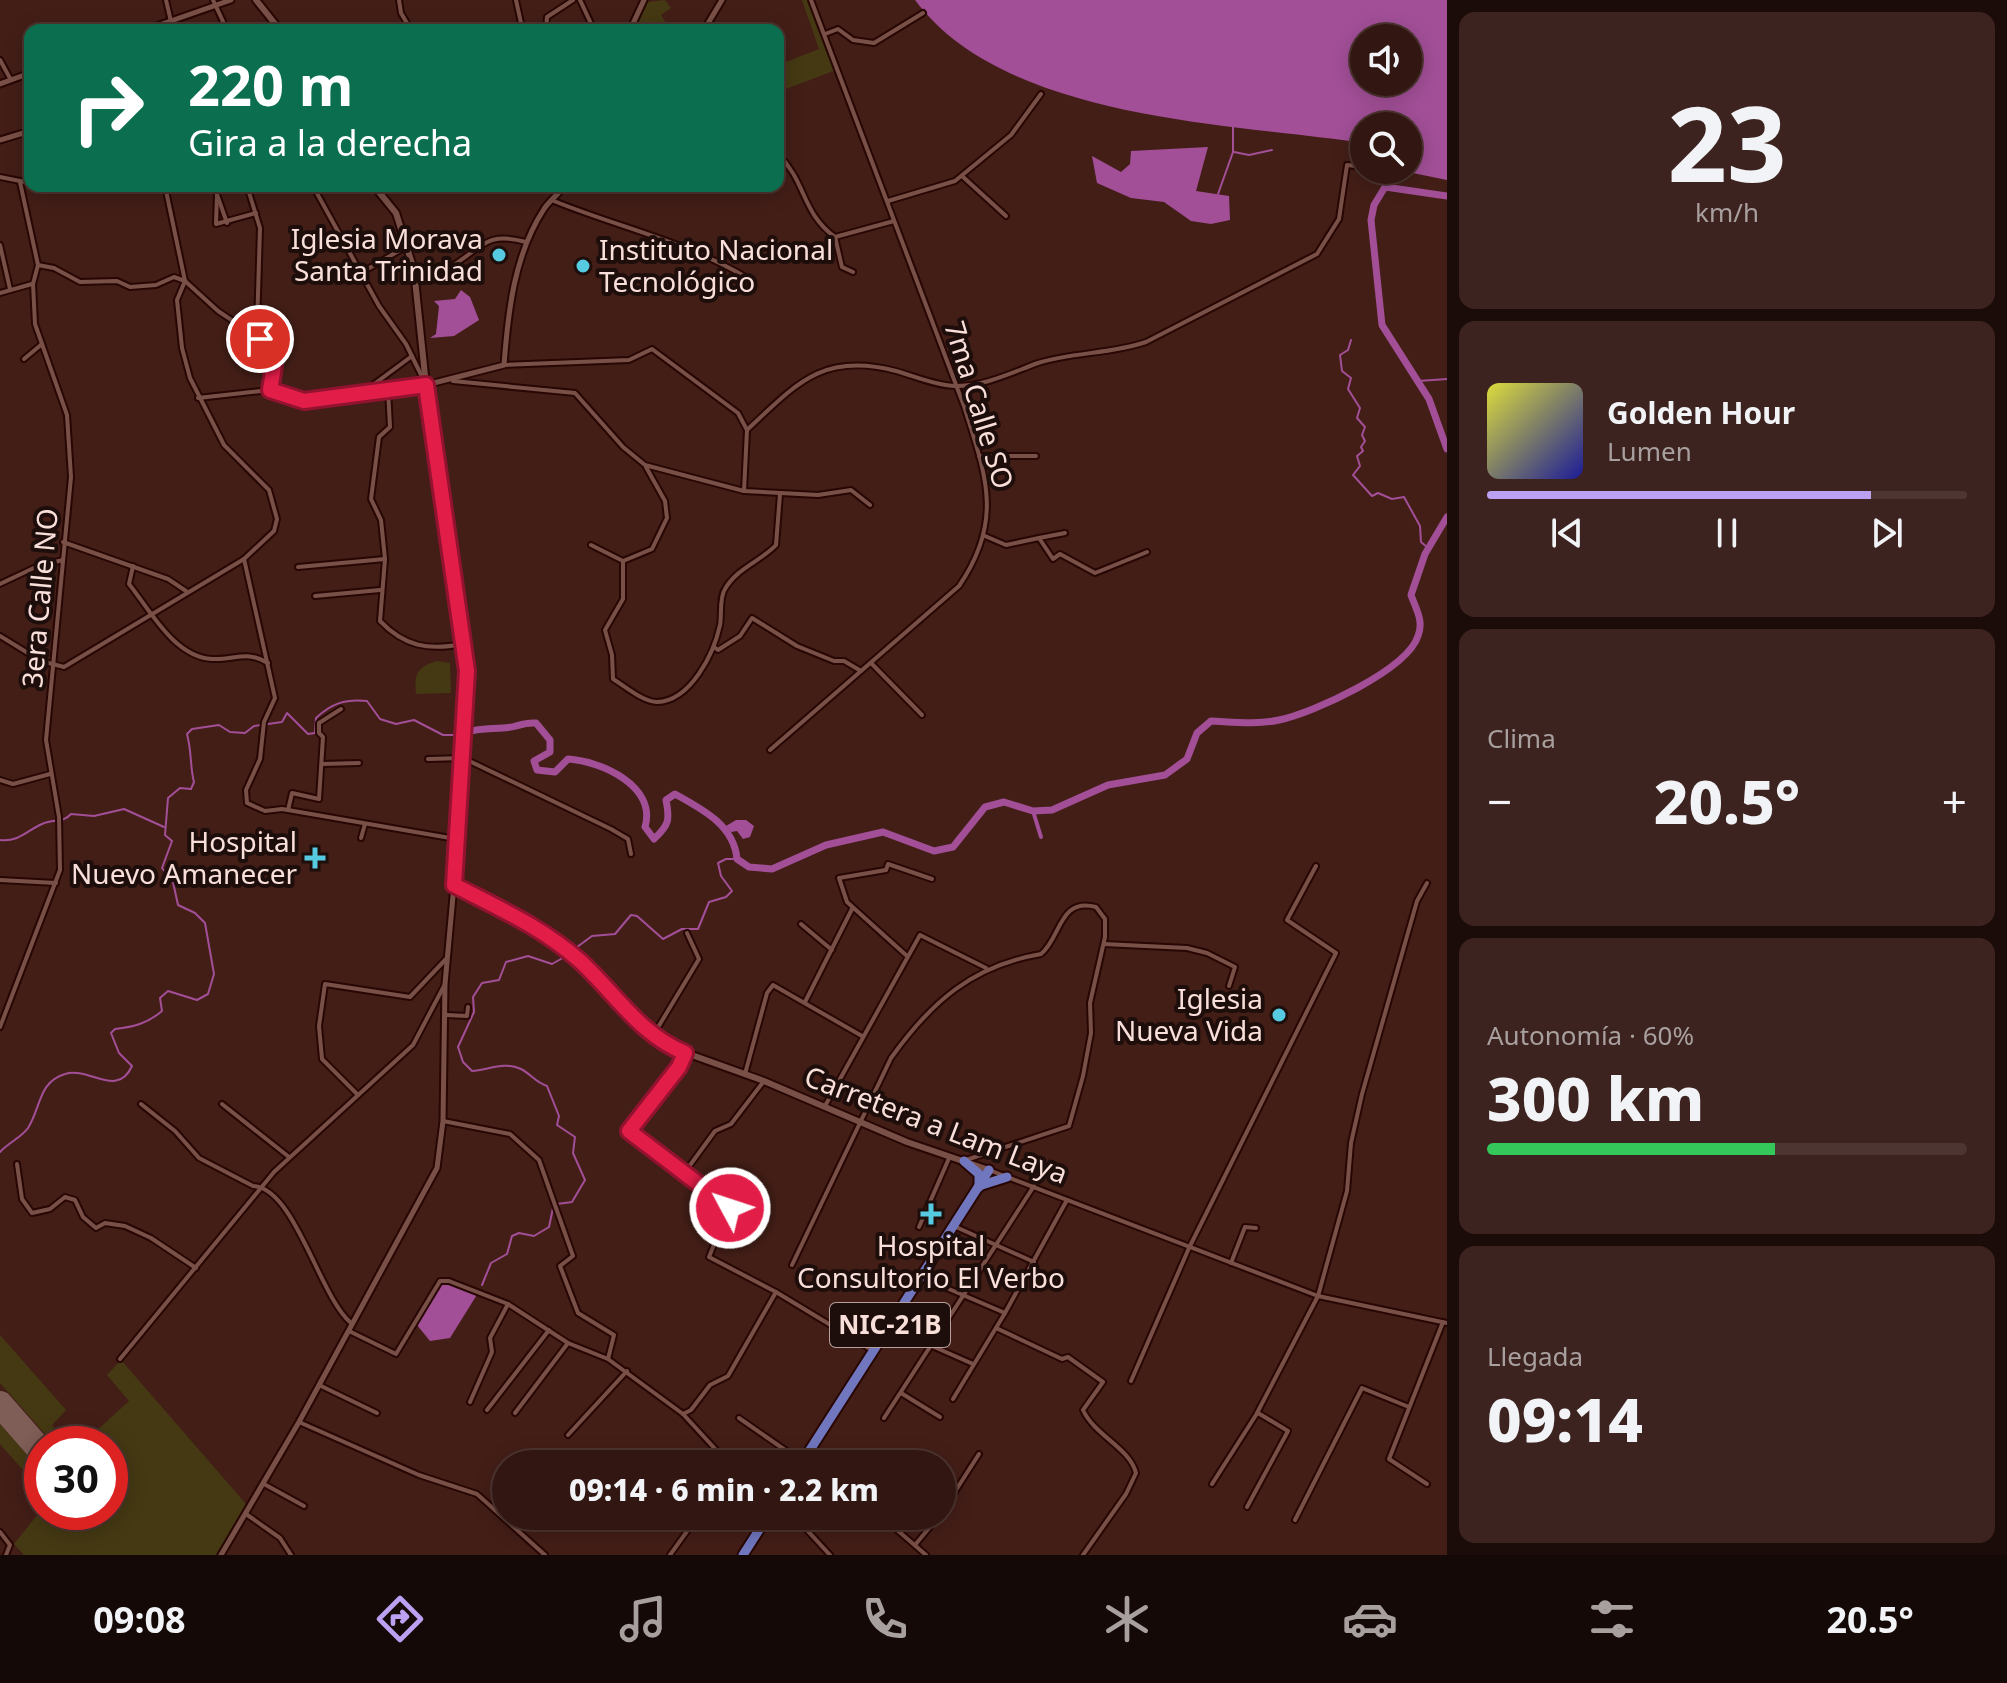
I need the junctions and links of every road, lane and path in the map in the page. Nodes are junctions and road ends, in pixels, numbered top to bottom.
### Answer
1 (166, 0) edge
2 (231, 0) edge
3 (399, 0) edge
4 (516, 0) edge
5 (573, 0) edge
6 (580, 0) edge
7 (644, 0) edge
8 (722, 0) edge
9 (811, 0) edge
10 (259, 1) edge
11 (213, 3) edge
12 (923, 13) dead end
13 (171, 21) junction
14 (162, 24) edge
15 (172, 24) edge
16 (224, 24) edge
17 (276, 24) edge
18 (407, 24) edge
19 (522, 24) edge
20 (546, 24) edge
21 (591, 24) edge
22 (633, 24) edge
23 (708, 24) edge
24 (825, 34) junction
25 (0, 60) edge
26 (24, 75) edge
27 (11, 80) junction
28 (0, 84) edge
29 (1041, 94) dead end
30 (24, 133) edge
31 (0, 140) edge
32 (784, 161) edge
33 (1350, 165) edge
34 (962, 176) junction
35 (0, 177) edge
36 (20, 182) junction
37 (24, 182) edge
38 (166, 192) edge
39 (249, 192) edge
40 (316, 192) edge
41 (379, 192) edge
42 (560, 192) edge
43 (217, 194) joint
44 (554, 201) junction
45 (888, 201) junction
46 (256, 213) junction
47 (1006, 216) dead end
48 (894, 221) junction
49 (227, 223) junction
50 (835, 237) junction
51 (526, 242) junction
52 (0, 245) edge
53 (408, 245) junction
54 (38, 265) junction
55 (414, 270) junction
56 (853, 272) dead end
57 (361, 273) junction
58 (744, 276) dead end
59 (185, 281) junction
60 (33, 284) junction
61 (10, 289) junction
62 (0, 293) edge
63 (260, 339) junction
64 (42, 344) junction
65 (412, 356) junction
66 (24, 359) dead end
67 (504, 365) junction
68 (453, 381) junction
69 (426, 385) junction
70 (956, 387) junction
71 (388, 389) junction
72 (270, 390) junction
73 (364, 391) junction
74 (198, 398) junction
75 (747, 430) junction
76 (979, 456) junction
77 (1036, 456) dead end
78 (645, 465) junction
79 (744, 491) junction
80 (780, 494) junction
81 (870, 505) dead end
82 (1065, 533) dead end
83 (985, 536) junction
84 (1039, 538) junction
85 (63, 542) junction
86 (591, 545) dead end
87 (1147, 552) dead end
88 (244, 559) junction
89 (385, 559) junction
90 (63, 560) junction
91 (623, 561) junction
92 (133, 566) junction
93 (298, 567) dead end
94 (0, 584) edge
95 (380, 590) junction
96 (186, 591) junction
97 (315, 596) dead end
98 (151, 611) junction
99 (0, 636) edge
100 (464, 644) junction
101 (714, 647) junction
102 (268, 663) junction
103 (871, 663) junction
104 (55, 667) junction
105 (861, 671) junction
106 (341, 709) dead end
107 (922, 715) dead end
108 (770, 750) dead end
109 (428, 759) dead end
110 (462, 761) junction
111 (359, 763) dead end
112 (322, 764) junction
113 (50, 774) junction
114 (0, 780) edge
115 (288, 810) junction
116 (365, 824) junction
117 (361, 838) dead end
118 (456, 839) junction
119 (631, 854) dead end
120 (1316, 866) dead end
121 (932, 879) dead end
122 (0, 880) edge
123 (56, 883) junction
124 (1427, 883) dead end
125 (454, 885) junction
126 (853, 908) junction
127 (801, 924) dead end
128 (687, 933) dead end
129 (1104, 944) junction
130 (832, 950) junction
131 (907, 956) junction
132 (447, 958) junction
133 (987, 969) junction
134 (445, 984) junction
135 (1229, 986) dead end
136 (805, 1002) junction
137 (468, 1007) dead end
138 (446, 1015) junction
139 (0, 1027) edge
140 (863, 1036) junction
141 (653, 1037) junction
142 (685, 1053) junction
143 (745, 1074) junction
144 (764, 1081) junction
145 (358, 1095) junction
146 (141, 1104) dead end
147 (222, 1104) dead end
148 (825, 1106) junction
149 (443, 1121) junction
150 (862, 1124) junction
151 (950, 1156) junction
152 (289, 1157) junction
153 (964, 1161) junction
154 (17, 1164) dead end
155 (989, 1170) junction
156 (685, 1172) junction
157 (1007, 1177) junction
158 (1034, 1186) junction
159 (262, 1187) junction
160 (979, 1187) junction
161 (1067, 1200) junction
162 (954, 1226) junction
163 (919, 1227) dead end
164 (1256, 1228) dead end
165 (996, 1244) junction
166 (1189, 1248) junction
167 (1034, 1262) junction
168 (1231, 1263) junction
169 (792, 1265) dead end
170 (196, 1268) junction
171 (921, 1277) junction
172 (776, 1292) junction
173 (963, 1296) junction
174 (1318, 1296) junction
175 (508, 1304) junction
176 (1005, 1313) junction
177 (1445, 1322) edge
178 (351, 1323) junction
179 (889, 1327) junction
180 (996, 1328) junction
181 (347, 1330) junction
182 (549, 1330) junction
183 (568, 1343) junction
184 (931, 1346) junction
185 (874, 1351) junction
186 (120, 1359) dead end
187 (608, 1359) junction
188 (973, 1364) junction
189 (627, 1371) junction
190 (1131, 1381) dead end
191 (319, 1385) junction
192 (901, 1393) junction
193 (953, 1399) dead end
194 (470, 1402) dead end
195 (1409, 1407) junction
196 (487, 1410) dead end
197 (377, 1413) dead end
198 (515, 1413) dead end
199 (1258, 1413) junction
200 (683, 1414) junction
201 (940, 1417) dead end
202 (739, 1418) dead end
203 (884, 1418) dead end
204 (299, 1422) junction
205 (568, 1435) dead end
206 (716, 1450) edge
207 (787, 1450) edge
208 (811, 1450) edge
209 (979, 1454) dead end
210 (264, 1484) junction
211 (1212, 1484) dead end
212 (1427, 1484) dead end
213 (956, 1489) edge
214 (304, 1506) dead end
215 (1247, 1507) dead end
216 (246, 1514) junction
217 (1295, 1520) dead end
218 (688, 1530) edge
219 (759, 1530) edge
220 (807, 1530) edge
221 (897, 1530) edge
222 (927, 1530) edge
223 (0, 1532) edge
224 (915, 1545) junction
225 (6, 1555) edge
226 (221, 1555) edge
227 (291, 1555) edge
228 (545, 1555) edge
229 (670, 1555) edge
230 (743, 1555) edge
231 (830, 1555) edge
232 (926, 1555) edge
233 (1083, 1555) edge

1 - 13 street
2 - 11 street
3 - 18 street
4 - 19 street
5 - 20 street
6 - 21 street
7 - 22 street
8 - 23 street
9 - 24 street, 7ma Calle SO
10 - 17 main road
11 - 13 street
11 - 16 street
12 - 24 street
13 - 14 street
13 - 15 street
24 - 45 street, 7ma Calle SO
25 - 27 street
26 - 27 street
27 - 28 street
29 - 34 street
30 - 31 street
32 - 50 street
33 - 70 street
34 - 45 street
34 - 47 street
35 - 36 street
36 - 37 street
36 - 54 street, 3era Calle NO
38 - 59 street
39 - 46 street
40 - 57 street
41 - 53 main road
42 - 44 street
43 - 49 street
43 - 49 street
44 - 51 street
44 - 58 street
45 - 48 street, 7ma Calle SO
46 - 49 street
46 - 63 street
48 - 50 street
48 - 70 street, 7ma Calle SO
50 - 56 street
51 - 55 street
51 - 67 street
52 - 61 street
53 - 55 main road
53 - 57 street
54 - 59 street
54 - 60 street, 3era Calle NO
55 - 69 main road
57 - 65 street
59 - 63 street
59 - 74 street
60 - 61 street
60 - 64 street, 3era Calle NO
61 - 62 street
63 - 72 street
64 - 66 street
64 - 85 street, 3era Calle NO
65 - 69 street
65 - 73 street
67 - 68 street
67 - 75 street
68 - 69 street
68 - 78 street
69 - 71 street
69 - 100 main road
70 - 75 street
70 - 76 street, 7ma Calle SO
71 - 73 street
71 - 89 street
72 - 73 street
72 - 74 street
74 - 88 street
75 - 79 street
76 - 77 street
76 - 83 street, 7ma Calle SO
78 - 79 street
78 - 91 street
79 - 80 street
80 - 81 street
80 - 101 street
82 - 84 street
83 - 84 street
83 - 103 street, 7ma Calle SO
84 - 87 street
85 - 90 street, 3era Calle NO
85 - 92 street
86 - 91 street
88 - 96 street
88 - 102 street
89 - 93 street
89 - 95 street
90 - 94 street
90 - 104 street, 3era Calle NO
91 - 101 street
92 - 96 street
92 - 98 street
95 - 97 street
95 - 100 street
96 - 98 street
98 - 102 street
98 - 104 street
99 - 104 street
100 - 110 main road
101 - 105 street
102 - 115 street
103 - 105 street, 7ma Calle SO
103 - 107 street
104 - 113 street, 3era Calle NO
105 - 108 street, 7ma Calle SO
106 - 112 street
109 - 110 street
110 - 118 main road
110 - 119 street
111 - 112 street
112 - 115 street
113 - 114 street
113 - 123 street, 3era Calle NO
115 - 116 street
116 - 117 street
116 - 118 street
118 - 125 main road
120 - 166 street
121 - 126 street
122 - 123 street
123 - 139 street, 3era Calle NO
124 - 174 street
125 - 132 street
125 - 141 main road, Carretera a Lam Laya
126 - 130 street
126 - 131 street
127 - 130 street
128 - 141 street
129 - 133 street
129 - 135 street
129 - 153 street
130 - 136 street
131 - 133 street
131 - 140 street
132 - 134 street
132 - 145 street
133 - 150 street
134 - 138 street
134 - 145 street
136 - 140 street
136 - 143 street
137 - 138 street
138 - 149 street
140 - 148 street
141 - 142 main road, Carretera a Lam Laya
142 - 143 main road, Carretera a Lam Laya
142 - 156 street
143 - 144 main road, Carretera a Lam Laya
144 - 148 main road, Carretera a Lam Laya
144 - 156 street
145 - 152 street
146 - 159 street
147 - 152 street
148 - 150 main road, Carretera a Lam Laya
149 - 178 street
149 - 187 street
150 - 151 main road, Carretera a Lam Laya
150 - 169 street
151 - 153 main road, Carretera a Lam Laya
151 - 163 street
152 - 159 street
153 - 155 main road, Carretera a Lam Laya
153 - 160 highway
154 - 170 street
155 - 157 street, Carretera a Lam Laya
155 - 160 highway, NIC-21B
156 - 172 street
157 - 158 street, Carretera a Lam Laya
157 - 160 highway
158 - 161 street, Carretera a Lam Laya
158 - 165 street
159 - 170 street
159 - 178 street
160 - 162 highway, NIC-21B
161 - 166 street, Carretera a Lam Laya
161 - 167 street
162 - 165 street
162 - 171 highway, NIC-21B
164 - 168 street
165 - 167 street
165 - 173 street
166 - 168 street, Carretera a Lam Laya
166 - 190 street
167 - 176 street
168 - 174 street, Carretera a Lam Laya
170 - 186 street
171 - 173 street
171 - 179 highway, NIC-21B
172 - 185 street
172 - 200 street
173 - 176 street
173 - 184 street
174 - 177 street, Carretera a Lam Laya
174 - 199 street
175 - 181 street
175 - 182 street
175 - 194 street
176 - 180 street
177 - 195 street
178 - 181 street
179 - 184 street
179 - 185 highway, NIC-21B
180 - 188 street
180 - 233 street
181 - 191 street
182 - 183 street
182 - 196 street
183 - 187 street
183 - 198 street
184 - 188 street
184 - 192 street
185 - 208 highway, NIC-21B
187 - 189 street
188 - 193 street
189 - 200 street
189 - 205 street
191 - 197 street
191 - 204 street
192 - 201 street
192 - 203 street
195 - 212 street
195 - 217 street
199 - 211 street
199 - 215 street
200 - 206 street
202 - 207 street
204 - 210 street
204 - 228 street
209 - 213 street
210 - 214 street
210 - 216 street
216 - 226 street
216 - 227 street
218 - 229 street
219 - 230 highway
220 - 231 street
221 - 224 street
222 - 224 street
223 - 225 street
224 - 232 street

